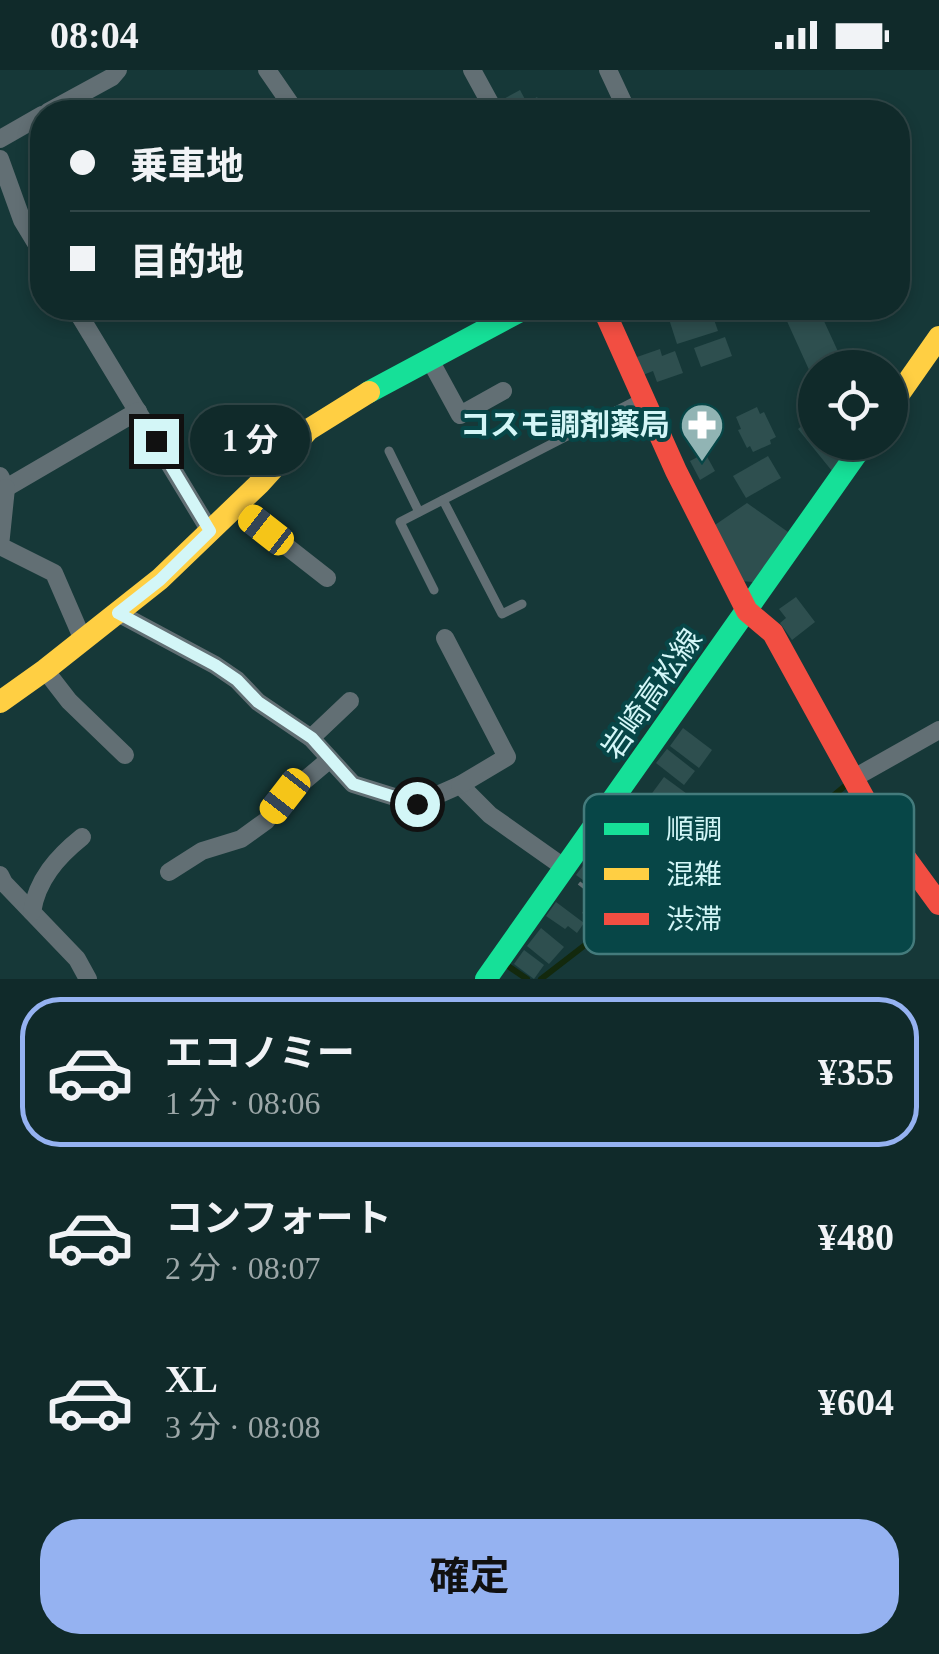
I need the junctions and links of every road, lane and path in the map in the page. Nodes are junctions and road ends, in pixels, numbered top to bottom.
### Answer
1 (118, 70) edge
2 (268, 70) edge
3 (608, 70) edge
4 (480, 73) edge
5 (70, 100) edge
6 (288, 100) edge
7 (490, 100) edge
8 (622, 100) edge
9 (30, 122) edge
10 (0, 139) edge
11 (0, 159) edge
12 (30, 234) edge
13 (82, 320) edge
14 (504, 320) edge
15 (608, 320) edge
16 (939, 338) edge
17 (430, 360) junction
18 (908, 382) edge
19 (503, 391) dead end
20 (643, 396) junction
21 (138, 411) junction
22 (388, 451) dead end
23 (852, 460) edge
24 (3, 482) edge
25 (443, 500) junction
26 (235, 506) junction
27 (418, 512) junction
28 (210, 531) junction
29 (0, 546) edge
30 (326, 578) dead end
31 (434, 590) dead end
32 (522, 604) dead end
33 (748, 610) junction
34 (118, 613) junction
35 (444, 638) dead end
36 (83, 640) junction
37 (45, 670) junction
38 (350, 701) dead end
39 (0, 702) edge
40 (939, 730) edge
41 (312, 738) junction
42 (126, 755) dead end
43 (330, 758) junction
44 (854, 778) junction
45 (460, 785) junction
46 (617, 794) edge
47 (862, 794) edge
48 (82, 837) dead end
49 (584, 841) edge
50 (564, 869) junction
51 (914, 870) edge
52 (168, 872) dead end
53 (0, 875) edge
54 (584, 885) edge
55 (939, 904) edge
56 (32, 912) junction
57 (88, 979) edge
58 (486, 979) edge

1 - 5 street
2 - 6 street
3 - 8 street
4 - 7 street
9 - 10 street
11 - 12 street
13 - 21 street
14 - 17 street
15 - 20 street
16 - 18 street
17 - 19 street
17 - 26 street
20 - 25 lane
20 - 33 street
21 - 24 street
21 - 28 street
22 - 27 lane
23 - 33 street, 岩崎高松線
24 - 29 street
25 - 27 lane
25 - 32 lane
26 - 28 street
26 - 30 street
27 - 31 lane
28 - 34 street
29 - 36 street
33 - 44 street
33 - 46 street, 岩崎高松線
34 - 36 street
34 - 41 street
35 - 45 street
36 - 37 street
37 - 39 street
37 - 42 street
38 - 41 street
40 - 44 street
41 - 43 street
43 - 45 street
43 - 52 street
44 - 47 street
45 - 50 street
48 - 56 street
49 - 50 street, 岩崎高松線
50 - 54 path
50 - 58 street, 岩崎高松線
51 - 55 street
53 - 56 street
56 - 57 street

